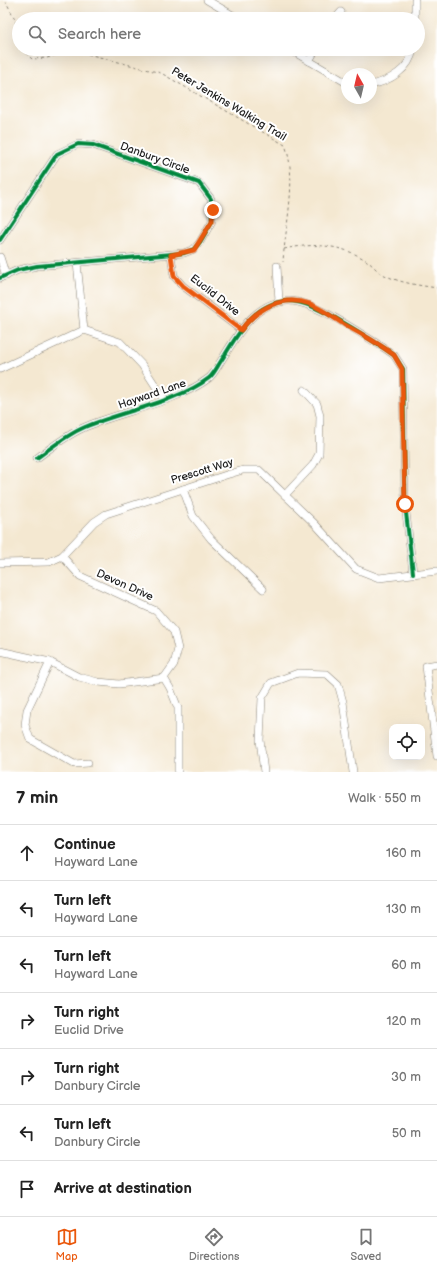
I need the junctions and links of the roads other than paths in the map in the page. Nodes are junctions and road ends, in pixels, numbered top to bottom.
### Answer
1 (207, 0) edge
2 (415, 0) edge
3 (227, 12) edge
4 (415, 12) edge
5 (301, 56) edge
6 (312, 56) edge
7 (410, 56) edge
8 (309, 61) junction
9 (341, 80) edge
10 (377, 83) edge
11 (0, 240) edge
12 (171, 255) junction
13 (0, 257) edge
14 (77, 262) junction
15 (280, 265) road end
16 (3, 277) edge
17 (279, 302) junction
18 (84, 330) junction
19 (241, 330) junction
20 (0, 369) edge
21 (304, 390) dead end
22 (164, 399) junction
23 (37, 458) dead end
24 (183, 489) junction
25 (285, 495) junction
26 (62, 556) junction
27 (0, 563) edge
28 (437, 571) edge
29 (413, 572) junction
30 (263, 589) dead end
31 (0, 651) edge
32 (50, 662) junction
33 (437, 664) edge
34 (164, 678) junction
35 (437, 752) edge
36 (437, 756) edge
37 (88, 764) dead end
38 (178, 772) edge
39 (264, 772) edge
40 (353, 772) edge

1 - 3 street
2 - 4 street
5 - 8 street
6 - 8 street
7 - 10 street
8 - 9 street
11 - 12 street, Danbury Circle
12 - 14 street, Danbury Circle
12 - 19 street, Euclid Drive
13 - 16 street, Danbury Circle
14 - 16 street, Danbury Circle
14 - 18 street
15 - 17 street
17 - 19 street, Hayward Lane
17 - 29 street, Hayward Lane
18 - 20 street
18 - 22 street
19 - 22 street, Hayward Lane
21 - 25 street
22 - 23 street, Hayward Lane
24 - 25 street, Prescott Way
24 - 26 street, Prescott Way
24 - 30 street
25 - 29 street, Prescott Way
26 - 27 street, Prescott Way
26 - 34 street, Devon Drive
28 - 29 street, Prescott Way
31 - 32 street
32 - 34 street
32 - 37 street
33 - 35 street
34 - 38 street
35 - 36 street
39 - 40 street

